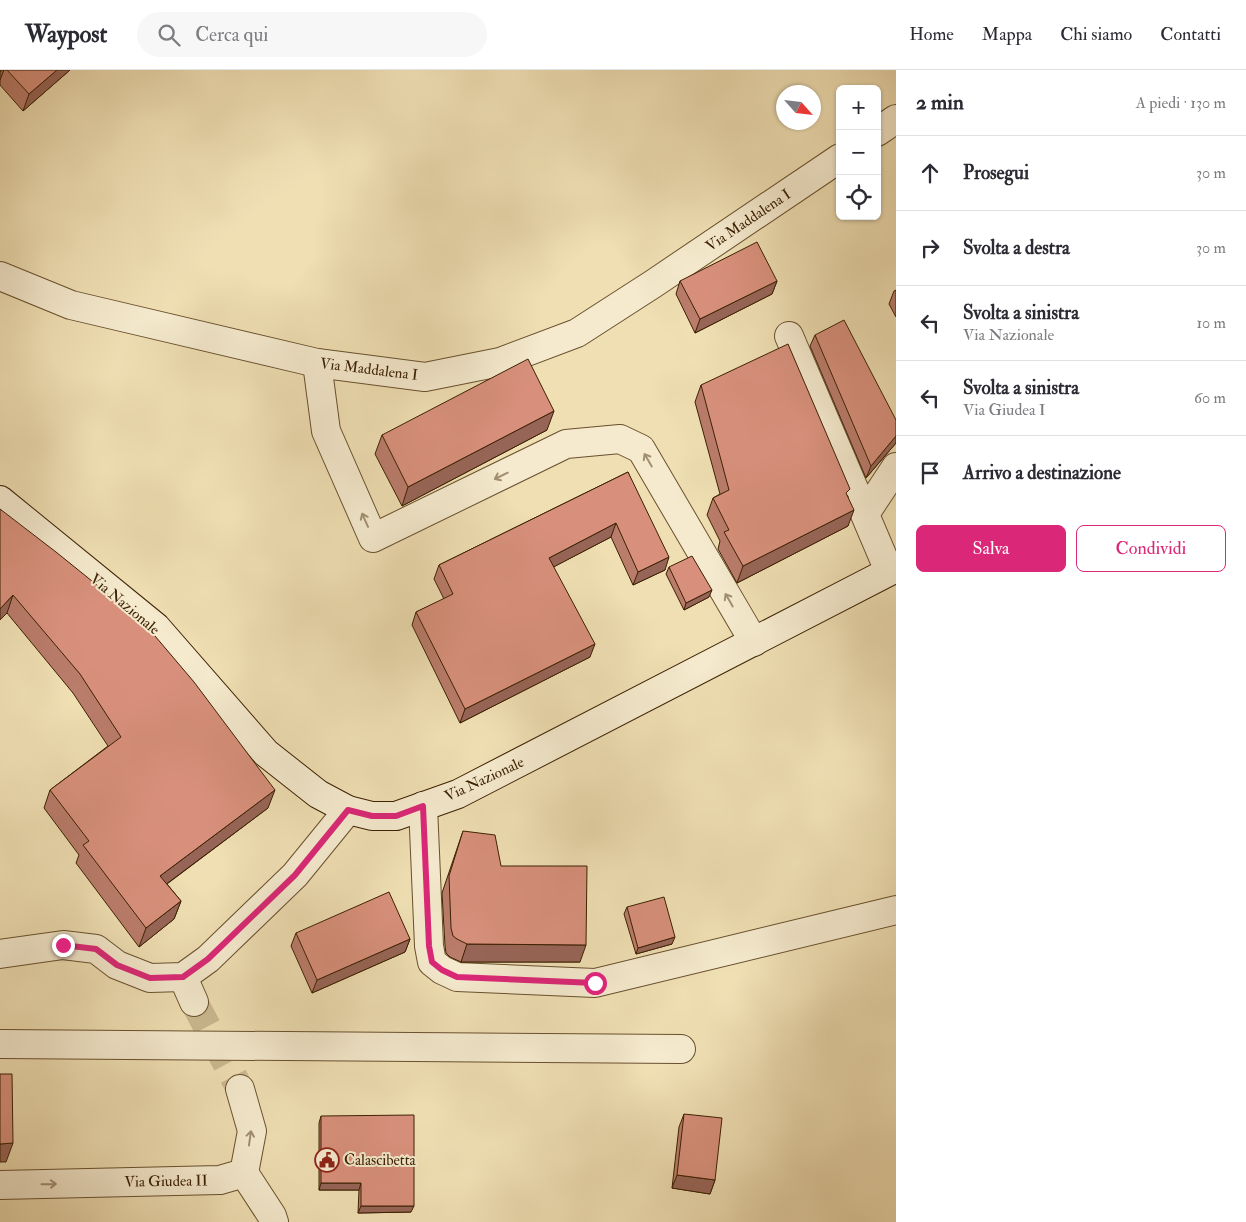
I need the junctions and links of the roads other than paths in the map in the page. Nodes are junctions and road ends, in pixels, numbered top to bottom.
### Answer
1 (896, 119) edge
2 (880, 130) edge
3 (836, 161) edge
4 (0, 276) edge
5 (789, 336) dead end
6 (317, 363) junction
7 (896, 467) edge
8 (0, 500) edge
9 (865, 514) junction
10 (892, 570) edge
11 (754, 642) junction
12 (423, 806) junction
13 (348, 810) junction
14 (896, 910) edge
15 (0, 954) edge
16 (183, 977) junction
17 (194, 1002) tunnel mouth
18 (0, 1044) edge
19 (682, 1049) dead end
20 (240, 1089) tunnel mouth
21 (244, 1174) junction
22 (0, 1185) edge
23 (274, 1222) edge

1 - 2 street
3 - 6 street, Via Maddalena I
4 - 6 street, Via Maddalena I
5 - 9 street
11 -> 6 street
7 - 9 street
8 - 13 street, Via Nazionale
9 - 10 street
10 - 11 street, Via Nazionale
11 - 12 street, Via Nazionale
12 - 13 street, Via Nazionale
12 - 14 street
13 - 16 street
15 - 16 street
16 - 17 street
18 - 19 street
21 -> 20 street
22 -> 21 street, Via Giudea II
21 - 23 street

